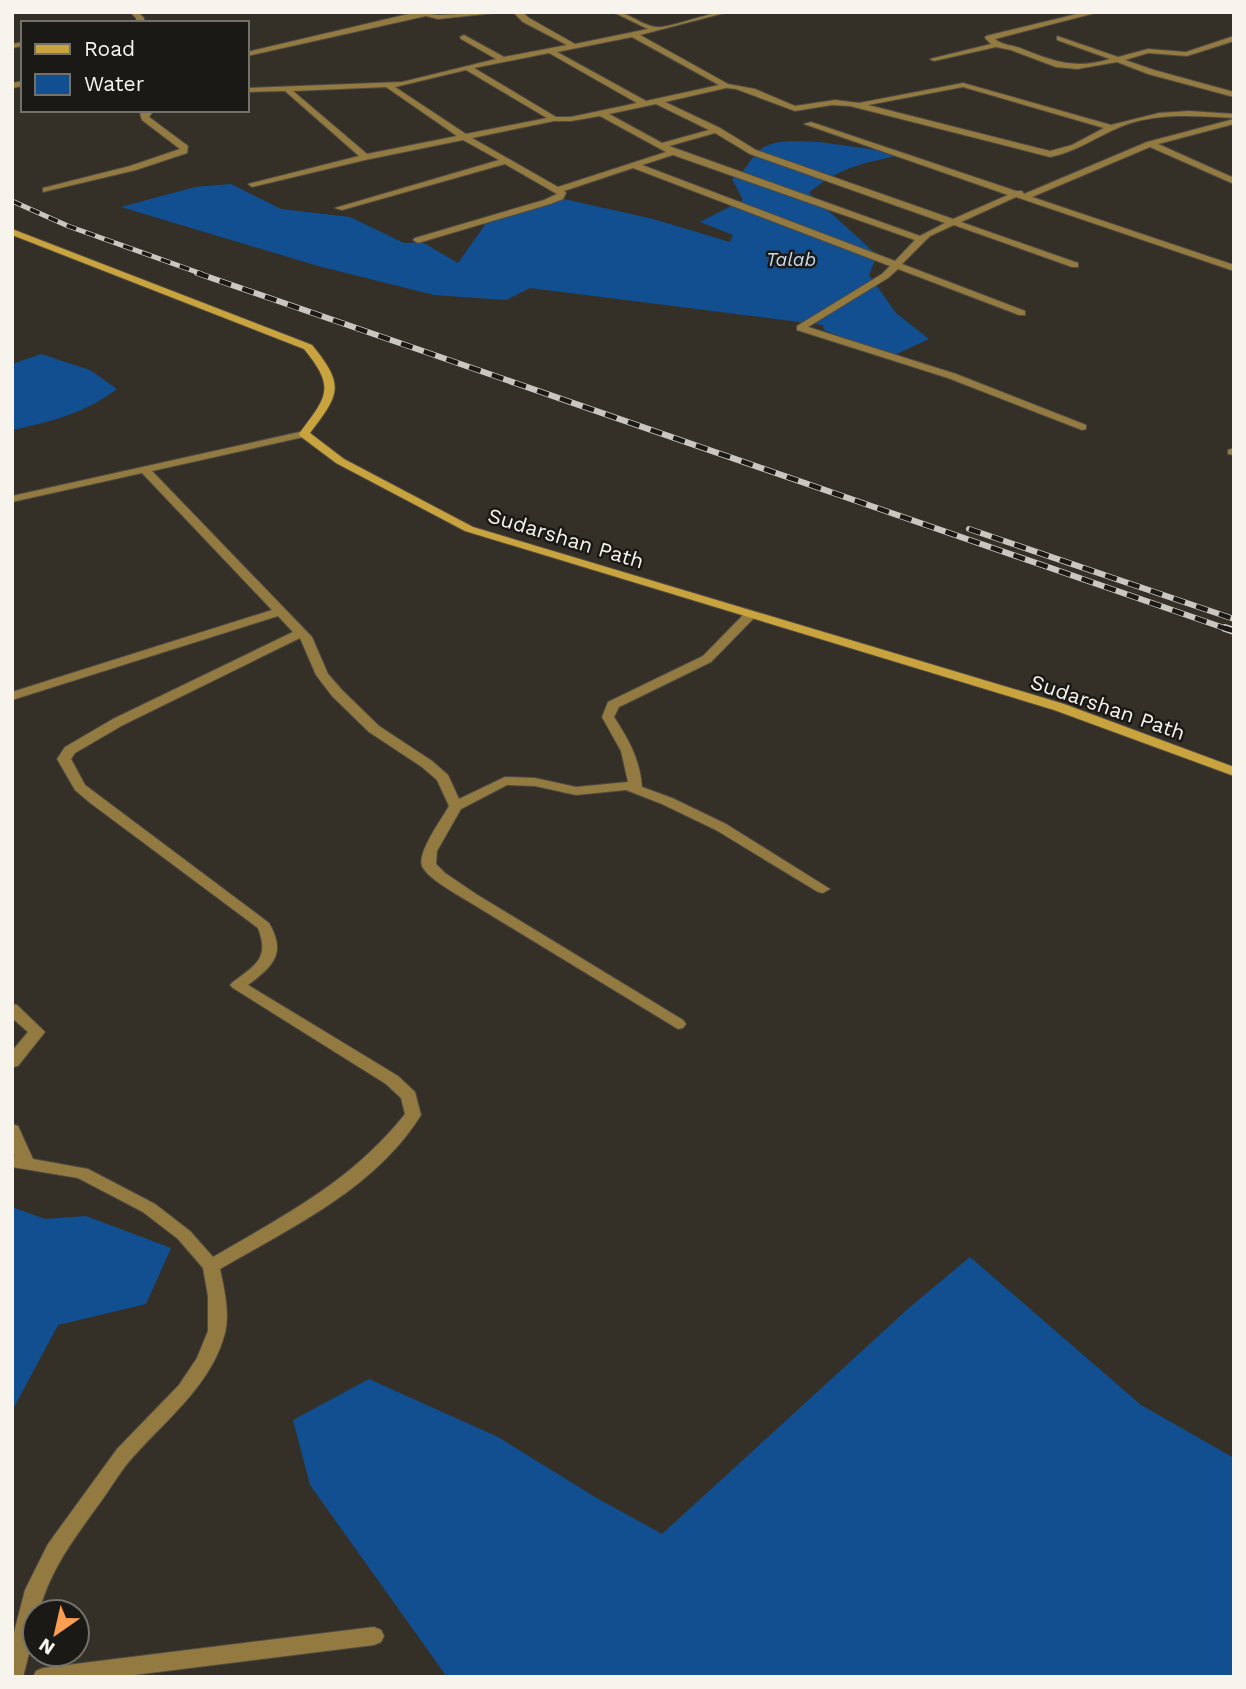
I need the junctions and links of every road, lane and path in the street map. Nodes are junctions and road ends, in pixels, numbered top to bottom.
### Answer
1 (501, 12) edge
2 (517, 12) edge
3 (617, 12) edge
4 (724, 12) edge
5 (1095, 12) edge
6 (423, 13) edge
7 (656, 30) junction
8 (632, 34) junction
9 (464, 37) dead end
10 (1060, 38) dead end
11 (1234, 38) edge
12 (572, 45) junction
13 (996, 45) junction
14 (549, 50) junction
15 (248, 54) edge
16 (934, 59) dead end
17 (1120, 59) junction
18 (503, 60) junction
19 (467, 67) junction
20 (389, 86) junction
21 (726, 86) junction
22 (248, 90) edge
23 (289, 90) junction
24 (1234, 95) edge
25 (658, 102) junction
26 (645, 104) junction
27 (856, 105) junction
28 (147, 112) edge
29 (601, 113) junction
30 (554, 119) junction
31 (1234, 119) edge
32 (807, 124) dead end
33 (1112, 128) junction
34 (717, 130) junction
35 (464, 138) junction
36 (1150, 144) junction
37 (660, 146) junction
38 (673, 152) junction
39 (365, 157) junction
40 (503, 162) junction
41 (634, 165) junction
42 (1234, 181) edge
43 (252, 184) dead end
44 (46, 190) dead end
45 (557, 190) junction
46 (1023, 194) junction
47 (340, 208) dead end
48 (954, 220) junction
49 (12, 232) edge
50 (920, 239) junction
51 (418, 240) dead end
52 (894, 265) junction
53 (1075, 265) dead end
54 (1234, 268) edge
55 (1022, 313) dead end
56 (1082, 427) dead end
57 (304, 434) junction
58 (146, 471) junction
59 (12, 499) edge
60 (281, 611) junction
61 (750, 615) junction
62 (301, 633) junction
63 (12, 696) edge
64 (1234, 772) edge
65 (635, 789) junction
66 (456, 806) junction
67 (823, 889) dead end
68 (12, 1009) edge
69 (678, 1024) dead end
70 (12, 1062) edge
71 (12, 1130) edge
72 (19, 1161) edge
73 (211, 1266) junction
74 (374, 1636) dead end
75 (13, 1677) edge
76 (43, 1677) edge

1 - 6 street
2 - 12 street
3 - 7 street
4 - 7 street
5 - 13 street
6 - 15 street
7 - 8 street
8 - 12 street
8 - 21 street
9 - 18 street
10 - 17 street
11 - 17 street
12 - 14 street
13 - 16 street
13 - 17 street
14 - 18 street
14 - 26 street
17 - 24 street
18 - 19 street
19 - 20 street
19 - 30 street
20 - 23 street
20 - 35 street
21 - 25 street
21 - 27 street
22 - 23 street
23 - 39 street
25 - 26 street
25 - 34 street
26 - 29 street
27 - 33 street
27 - 33 street
28 - 44 street
29 - 30 street
29 - 37 street
30 - 35 street
31 - 33 street
31 - 36 street
32 - 46 street
34 - 37 street
34 - 48 street
35 - 39 street
35 - 40 street
36 - 42 street
36 - 46 street
37 - 38 street
38 - 41 street
38 - 50 street
39 - 43 street
40 - 45 street
40 - 47 street
41 - 45 street
41 - 52 street
45 - 51 street
46 - 48 street
46 - 54 street
48 - 50 street
48 - 53 street
49 - 57 main road
50 - 52 street
52 - 55 street
52 - 56 street
57 - 58 street
57 - 61 main road, Sudarshan Path
58 - 59 street
58 - 60 street
60 - 62 street
60 - 63 street
61 - 64 main road, Sudarshan Path
61 - 65 street
62 - 66 street
62 - 73 street
65 - 66 street
65 - 67 street
66 - 69 street
68 - 70 street
71 - 72 street
72 - 73 street
73 - 75 street
74 - 76 street

